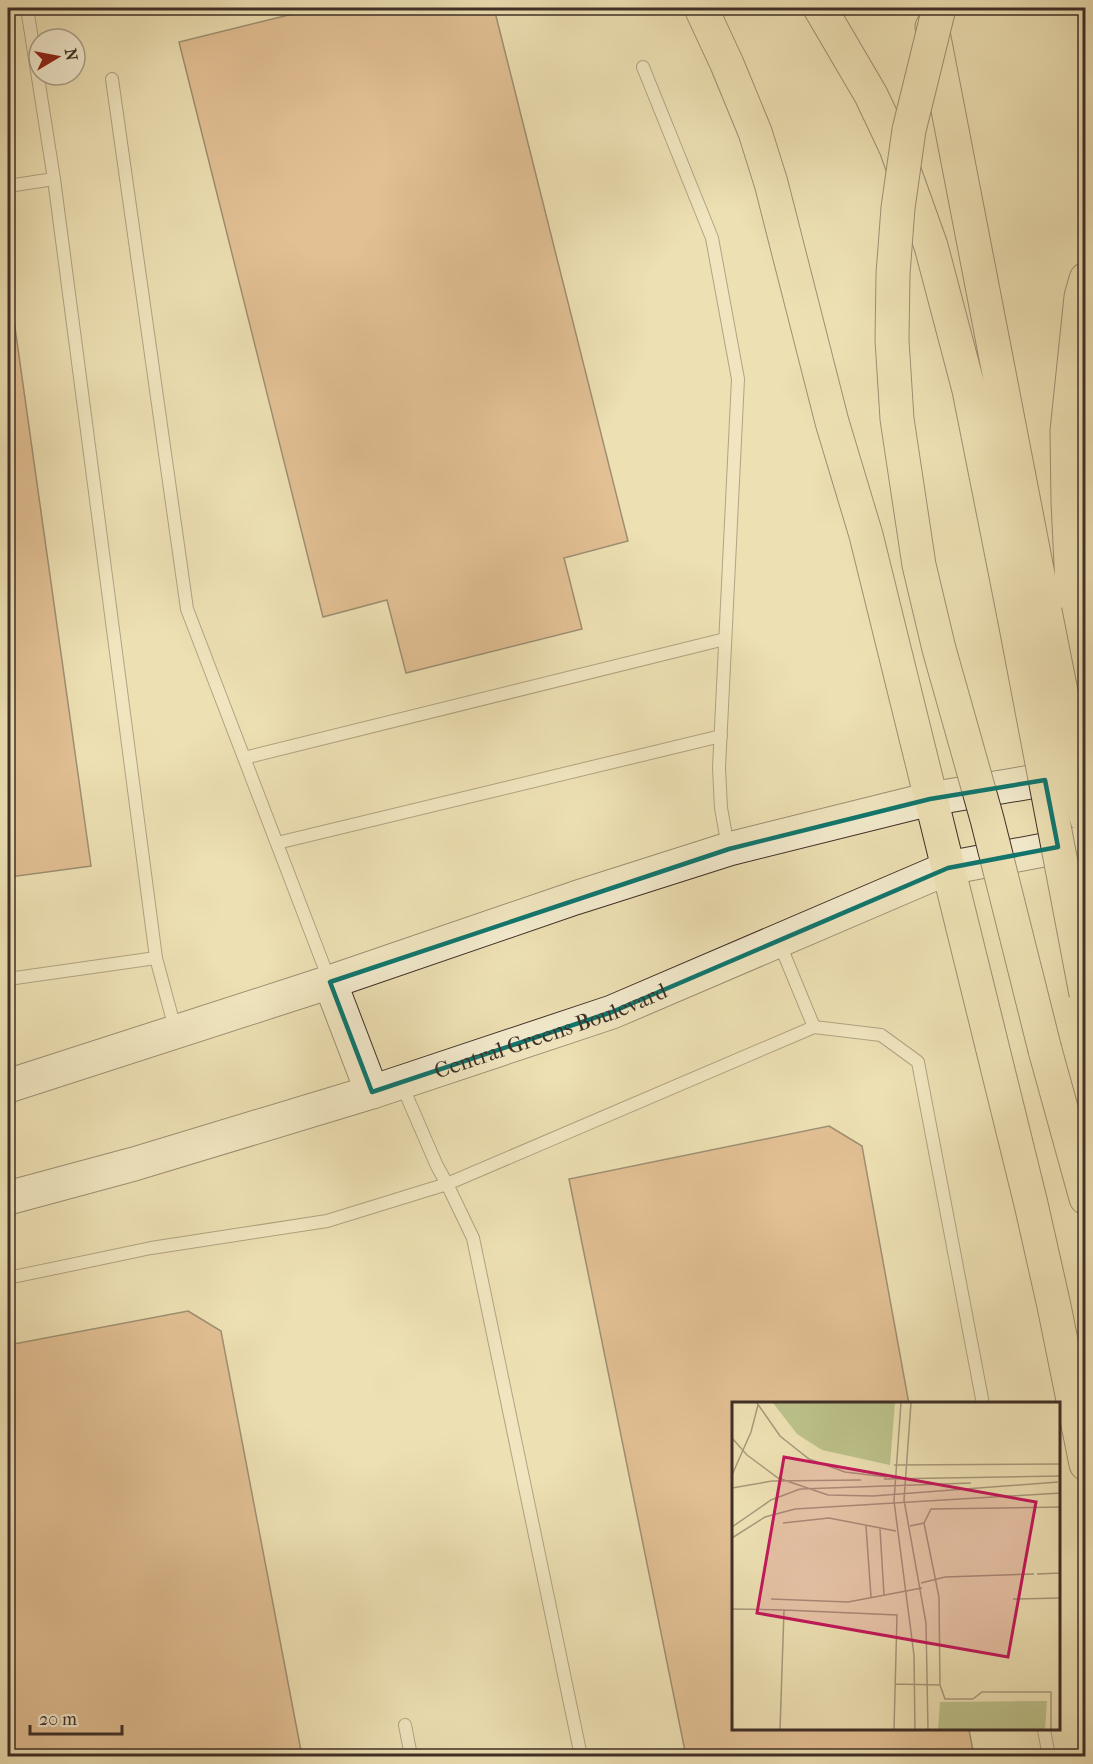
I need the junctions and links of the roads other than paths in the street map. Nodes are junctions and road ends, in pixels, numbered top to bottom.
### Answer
1 (27, 8) edge
2 (701, 8) edge
3 (820, 8) edge
4 (928, 8) edge
5 (939, 8) edge
6 (643, 68) dead end
7 (112, 79) dead end
8 (54, 179) junction
9 (8, 186) edge
10 (1086, 279) edge
11 (1044, 611) junction
12 (725, 639) junction
13 (1086, 719) edge
14 (720, 736) junction
15 (244, 758) junction
16 (1086, 773) edge
17 (930, 799) junction
18 (1086, 817) edge
19 (1086, 842) edge
20 (277, 843) junction
21 (729, 849) junction
22 (948, 868) junction
23 (778, 941) junction
24 (156, 958) junction
25 (8, 979) edge
26 (330, 982) junction
27 (1086, 994) edge
28 (814, 1027) junction
29 (176, 1032) junction
30 (8, 1086) edge
31 (386, 1087) junction
32 (447, 1184) junction
33 (8, 1198) edge
34 (1086, 1198) edge
35 (8, 1278) edge
36 (982, 1402) edge
37 (1086, 1464) edge
38 (405, 1725) dead end
39 (1044, 1731) edge
40 (411, 1756) edge
41 (581, 1756) edge
42 (1049, 1756) edge

1 - 8 lane
2 - 17 highway
3 - 11 highway
4 - 11 highway, bridge
5 - 34 highway, bridge
6 - 12 lane
7 - 15 lane
8 - 9 lane
8 - 24 lane
10 - 11 highway
11 - 13 highway
11 - 18 highway, bridge
11 - 27 highway, bridge
12 - 14 lane
12 - 15 lane
14 - 20 lane
14 - 21 lane
15 - 20 lane
16 - 17 street
17 - 21 street
17 - 22 highway
19 - 22 street, Central Greens Boulevard
20 - 26 lane
21 - 26 street
22 - 23 street, Central Greens Boulevard
22 - 37 highway
23 - 28 lane
23 - 31 street, Central Greens Boulevard
24 - 25 lane
24 - 29 lane
26 - 29 street
26 - 31 street
28 - 32 lane
28 - 36 lane
29 - 30 street
31 - 32 lane
31 - 33 street, Central Greens Boulevard
32 - 35 lane
32 - 41 lane
38 - 40 lane
39 - 42 lane

